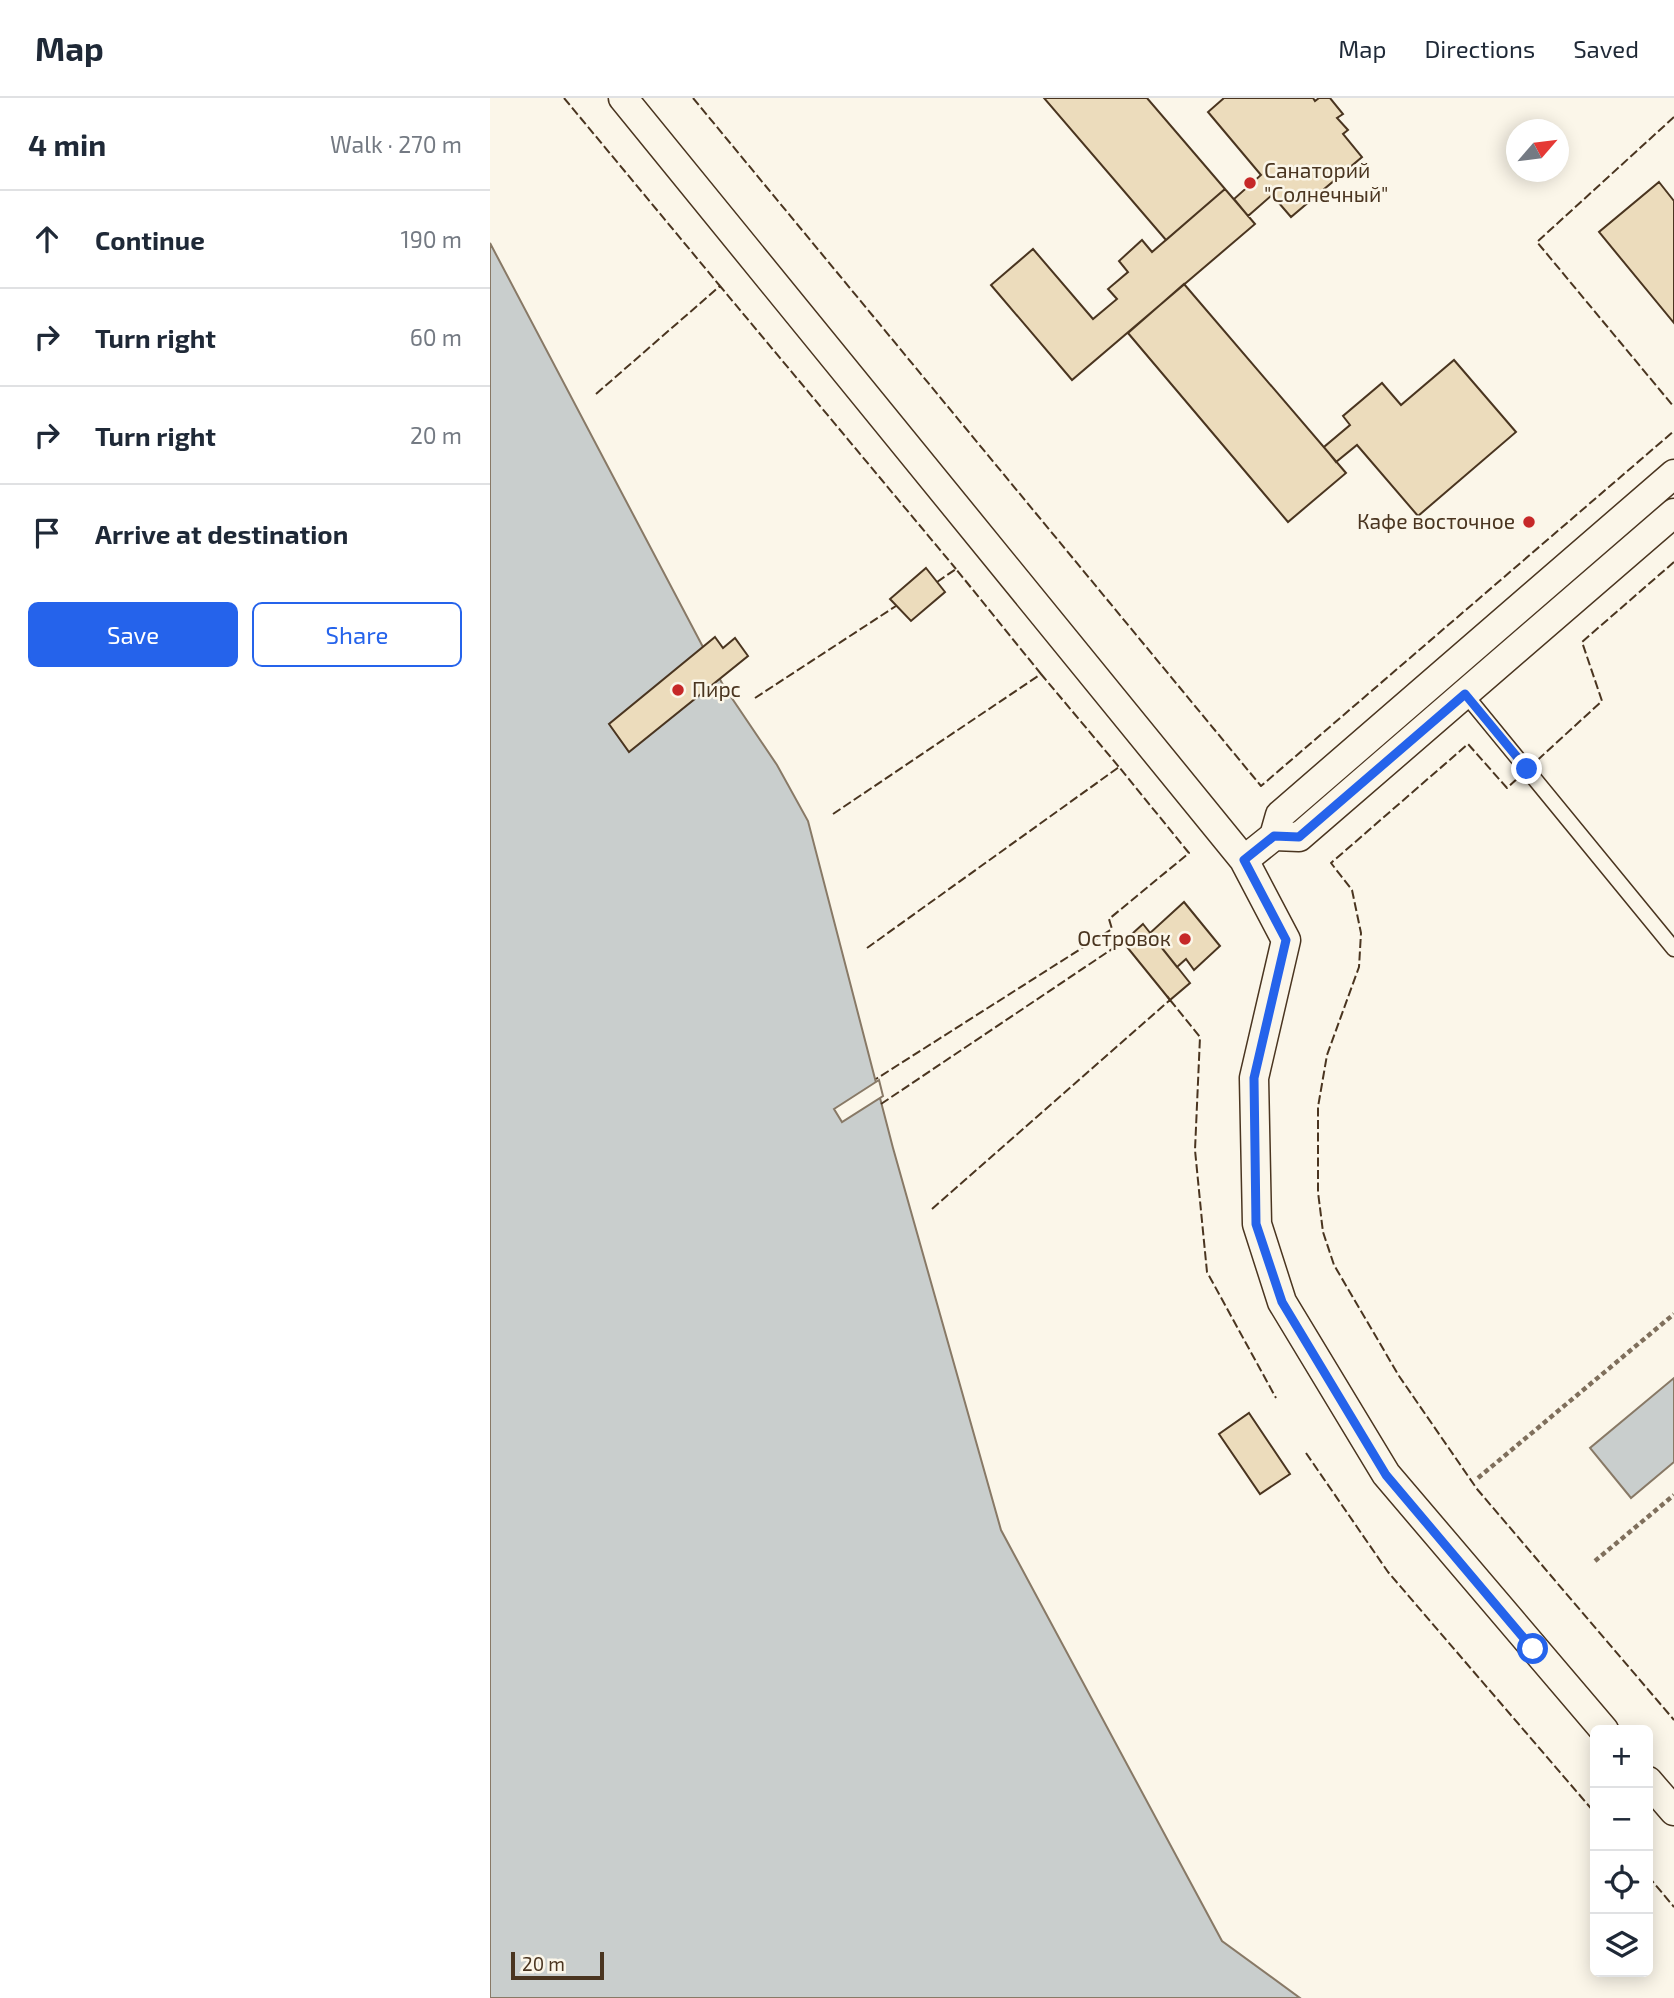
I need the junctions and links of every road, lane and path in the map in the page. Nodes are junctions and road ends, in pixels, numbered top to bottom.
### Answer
1 (623, 98) edge
2 (1674, 474) edge
3 (1674, 513) edge
4 (1465, 694) junction
5 (1274, 836) junction
6 (1244, 860) junction
7 (1674, 948) edge
8 (1674, 1314) edge
9 (1478, 1478) dead end
10 (1674, 1495) edge
11 (1595, 1561) dead end
12 (1600, 1725) edge
13 (1653, 1787) edge
14 (1674, 1811) edge

1 - 6 street
2 - 5 street
3 - 4 street
4 - 5 street
4 - 7 lane
5 - 6 street
6 - 12 street
8 - 9 path
10 - 11 path
13 - 14 street

